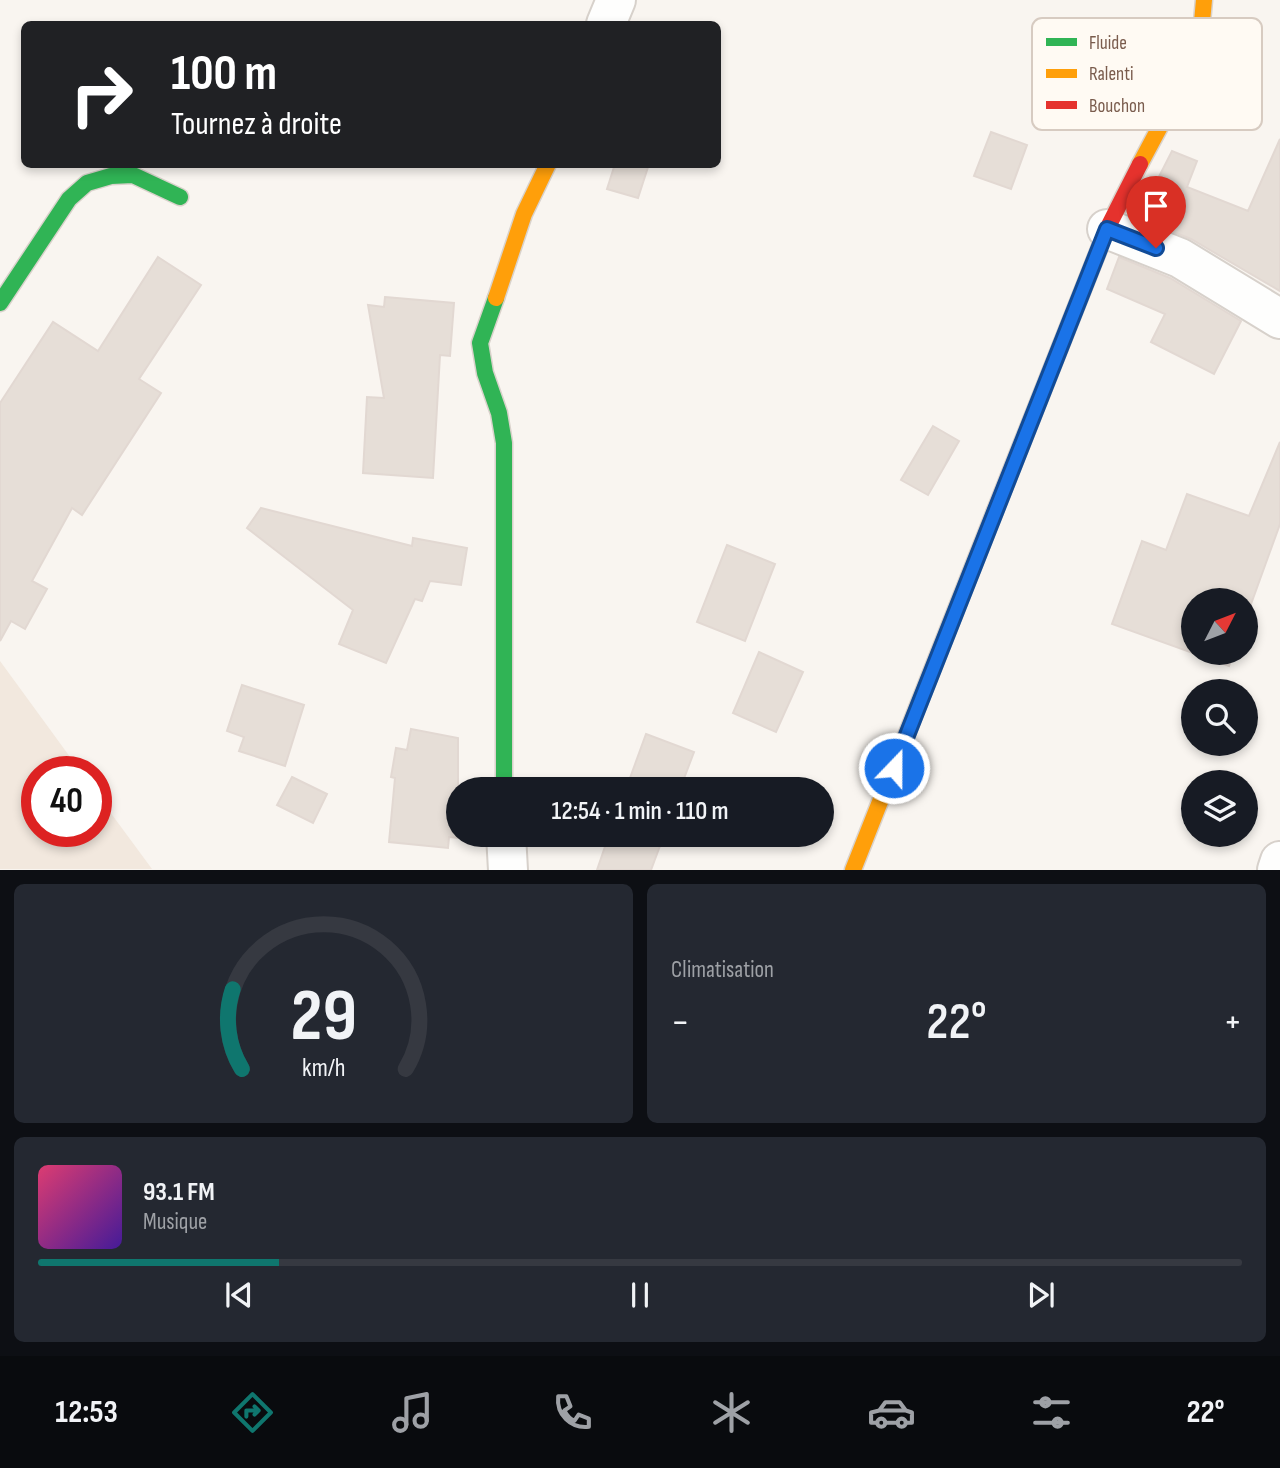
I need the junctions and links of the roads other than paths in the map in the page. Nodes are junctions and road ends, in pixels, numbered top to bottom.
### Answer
1 (616, 0) edge
2 (1203, 0) edge
3 (1202, 18) edge
4 (608, 21) edge
5 (1158, 130) edge
6 (546, 168) edge
7 (180, 197) dead end
8 (1107, 229) junction
9 (0, 303) edge
10 (1280, 319) edge
11 (504, 777) edge
12 (507, 847) edge
13 (1280, 861) edge
14 (508, 870) edge
15 (853, 870) edge
16 (1277, 870) edge

1 - 4 street
2 - 3 street
5 - 8 street
6 - 11 street
7 - 9 street
8 - 10 street
8 - 15 street
12 - 14 street
13 - 16 street

